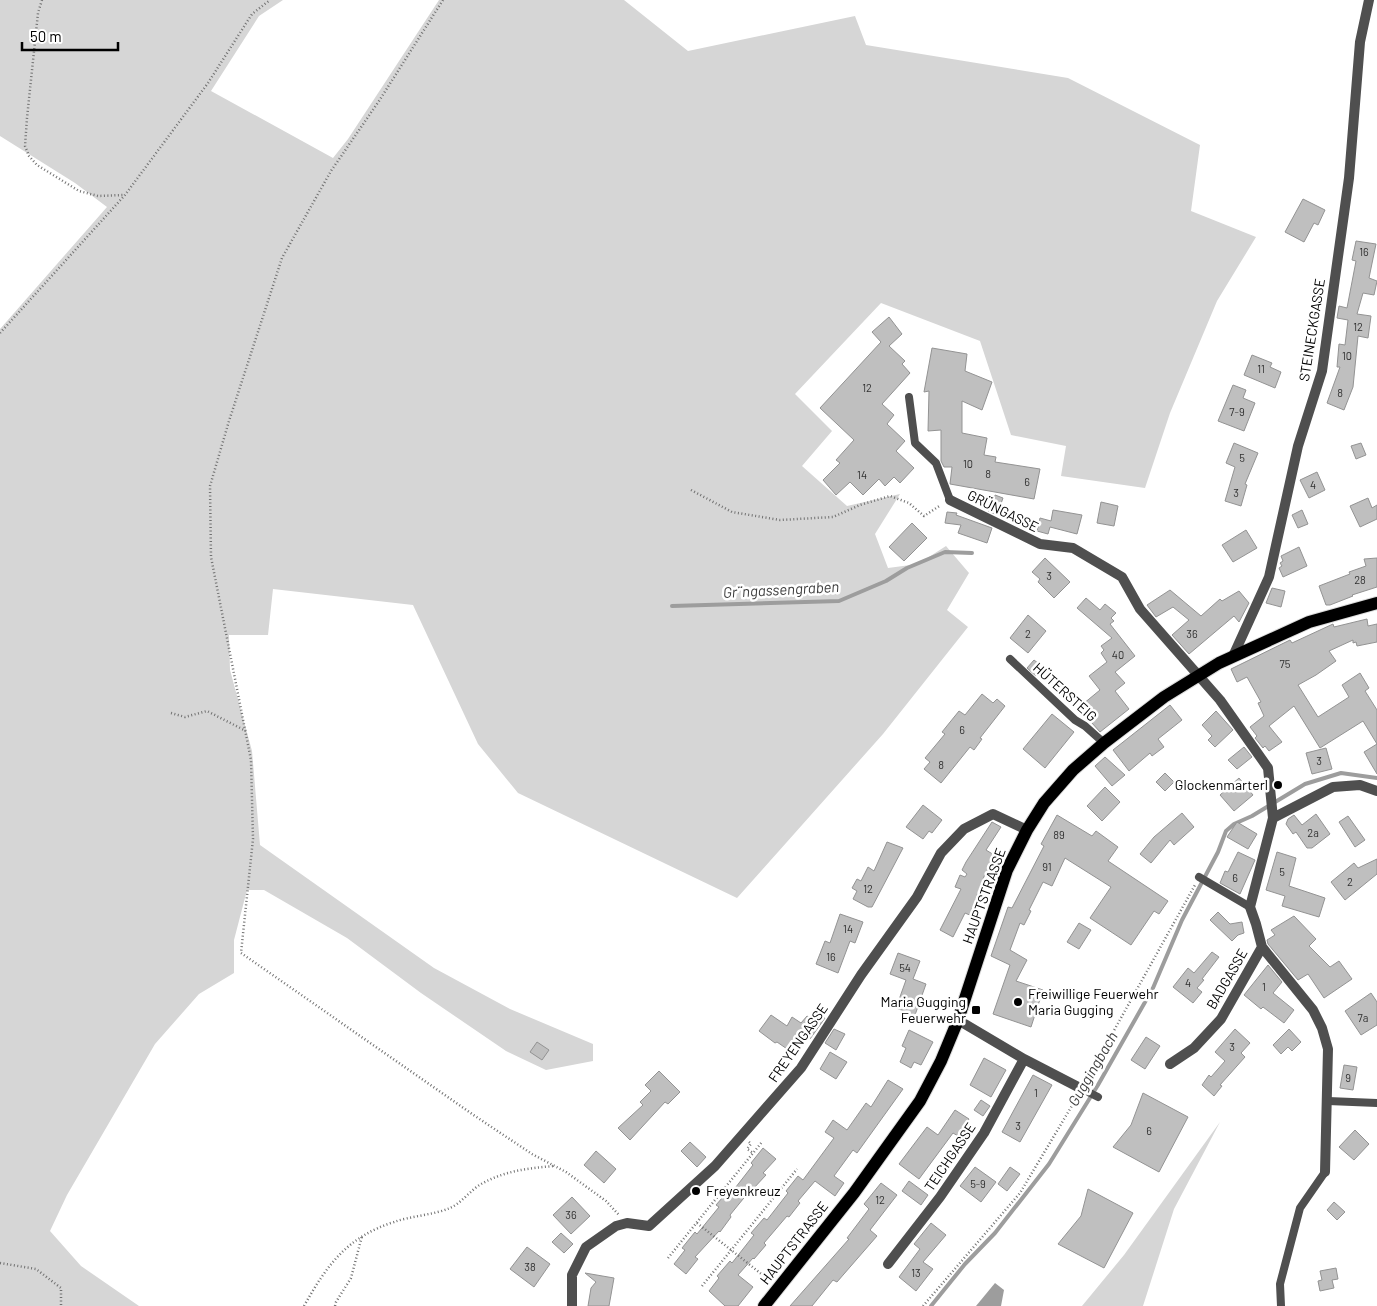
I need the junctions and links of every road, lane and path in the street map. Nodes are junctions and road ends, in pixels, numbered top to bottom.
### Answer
1 (42, 0) edge
2 (270, 0) edge
3 (443, 0) edge
4 (1369, 0) edge
5 (124, 195) junction
6 (0, 333) edge
7 (909, 398) dead end
8 (691, 490) dead end
9 (950, 500) junction
10 (1377, 603) edge
11 (1234, 654) junction
12 (1010, 659) dead end
13 (1197, 675) junction
14 (171, 713) dead end
15 (246, 732) junction
16 (1104, 743) junction
17 (1377, 790) edge
18 (1273, 814) junction
19 (1027, 830) junction
20 (1202, 878) joint
21 (1250, 907) junction
22 (1262, 946) junction
23 (958, 1020) junction
24 (1024, 1058) junction
25 (1170, 1064) dead end
26 (1082, 1089) junction
27 (1098, 1097) dead end
28 (1328, 1101) junction
29 (1377, 1103) edge
30 (762, 1142) dead end
31 (555, 1166) junction
32 (796, 1169) dead end
33 (1324, 1172) joint
34 (627, 1223) junction
35 (696, 1223) junction
36 (362, 1235) junction
37 (730, 1250) junction
38 (668, 1258) dead end
39 (0, 1263) edge
40 (888, 1264) dead end
41 (702, 1286) dead end
42 (778, 1287) junction
43 (61, 1306) edge
44 (304, 1306) edge
45 (335, 1306) edge
46 (572, 1306) edge
47 (764, 1306) edge
48 (923, 1306) edge
49 (1281, 1306) edge

1 - 5 path
2 - 5 path
3 - 15 path
4 - 11 street, STEINECKGASSE
5 - 6 path
7 - 9 lane
8 - 9 path
9 - 13 street, GRÜNGASSE
10 - 11 main road, HAUPTSTRASSE
11 - 13 main road, HAUPTSTRASSE
12 - 16 lane, HÜTERSTEIG
13 - 16 main road, HAUPTSTRASSE
13 - 18 street, GRÜNGASSE
14 - 15 path
15 - 31 path
16 - 19 main road, HAUPTSTRASSE
17 - 18 street
18 - 21 street, GRÜNGASSE
19 - 23 main road, HAUPTSTRASSE
19 - 34 street, FREYENGASSE
20 - 21 lane
20 - 26 path
21 - 22 street
22 - 25 street, BADGASSE
22 - 28 street
23 - 24 street
23 - 42 main road, HAUPTSTRASSE
24 - 26 street
24 - 40 street, TEICHGASSE
26 - 27 lane
26 - 48 path
28 - 29 lane
28 - 33 street
30 - 35 path
31 - 34 path
31 - 36 path
32 - 37 path
33 - 49 lane
34 - 46 street, FREYENGASSE
35 - 37 path
35 - 38 path
36 - 44 path
36 - 45 path
37 - 41 path
37 - 42 path
39 - 43 path
42 - 47 main road, HAUPTSTRASSE

